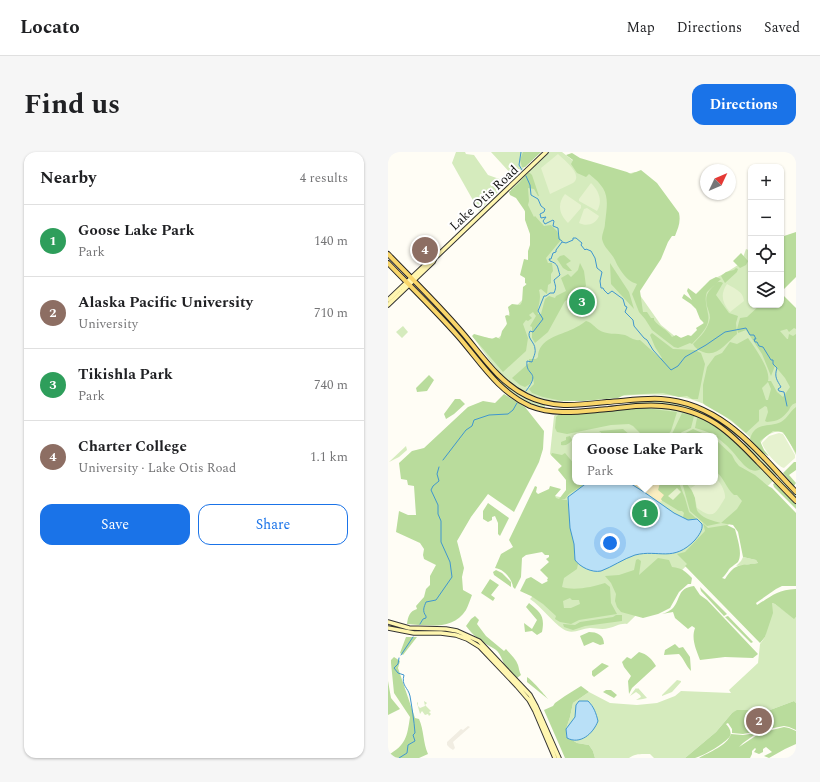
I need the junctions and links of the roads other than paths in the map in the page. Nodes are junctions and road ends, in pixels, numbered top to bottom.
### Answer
1 (546, 152) edge
2 (388, 254) edge
3 (388, 263) edge
4 (412, 279) junction
5 (407, 283) junction
6 (388, 300) edge
7 (388, 304) edge
8 (796, 492) edge
9 (796, 501) edge
10 (388, 622) edge
11 (388, 628) edge
12 (555, 758) edge
13 (559, 758) edge

1 - 4 main road, Lake Otis Road
2 - 4 main road
3 - 5 main road
4 - 5 main road, Lake Otis Road
4 - 8 main road
5 - 6 main road, Lake Otis Road
5 - 7 main road, Lake Otis Road
5 - 9 main road
10 - 13 main road
11 - 12 main road

